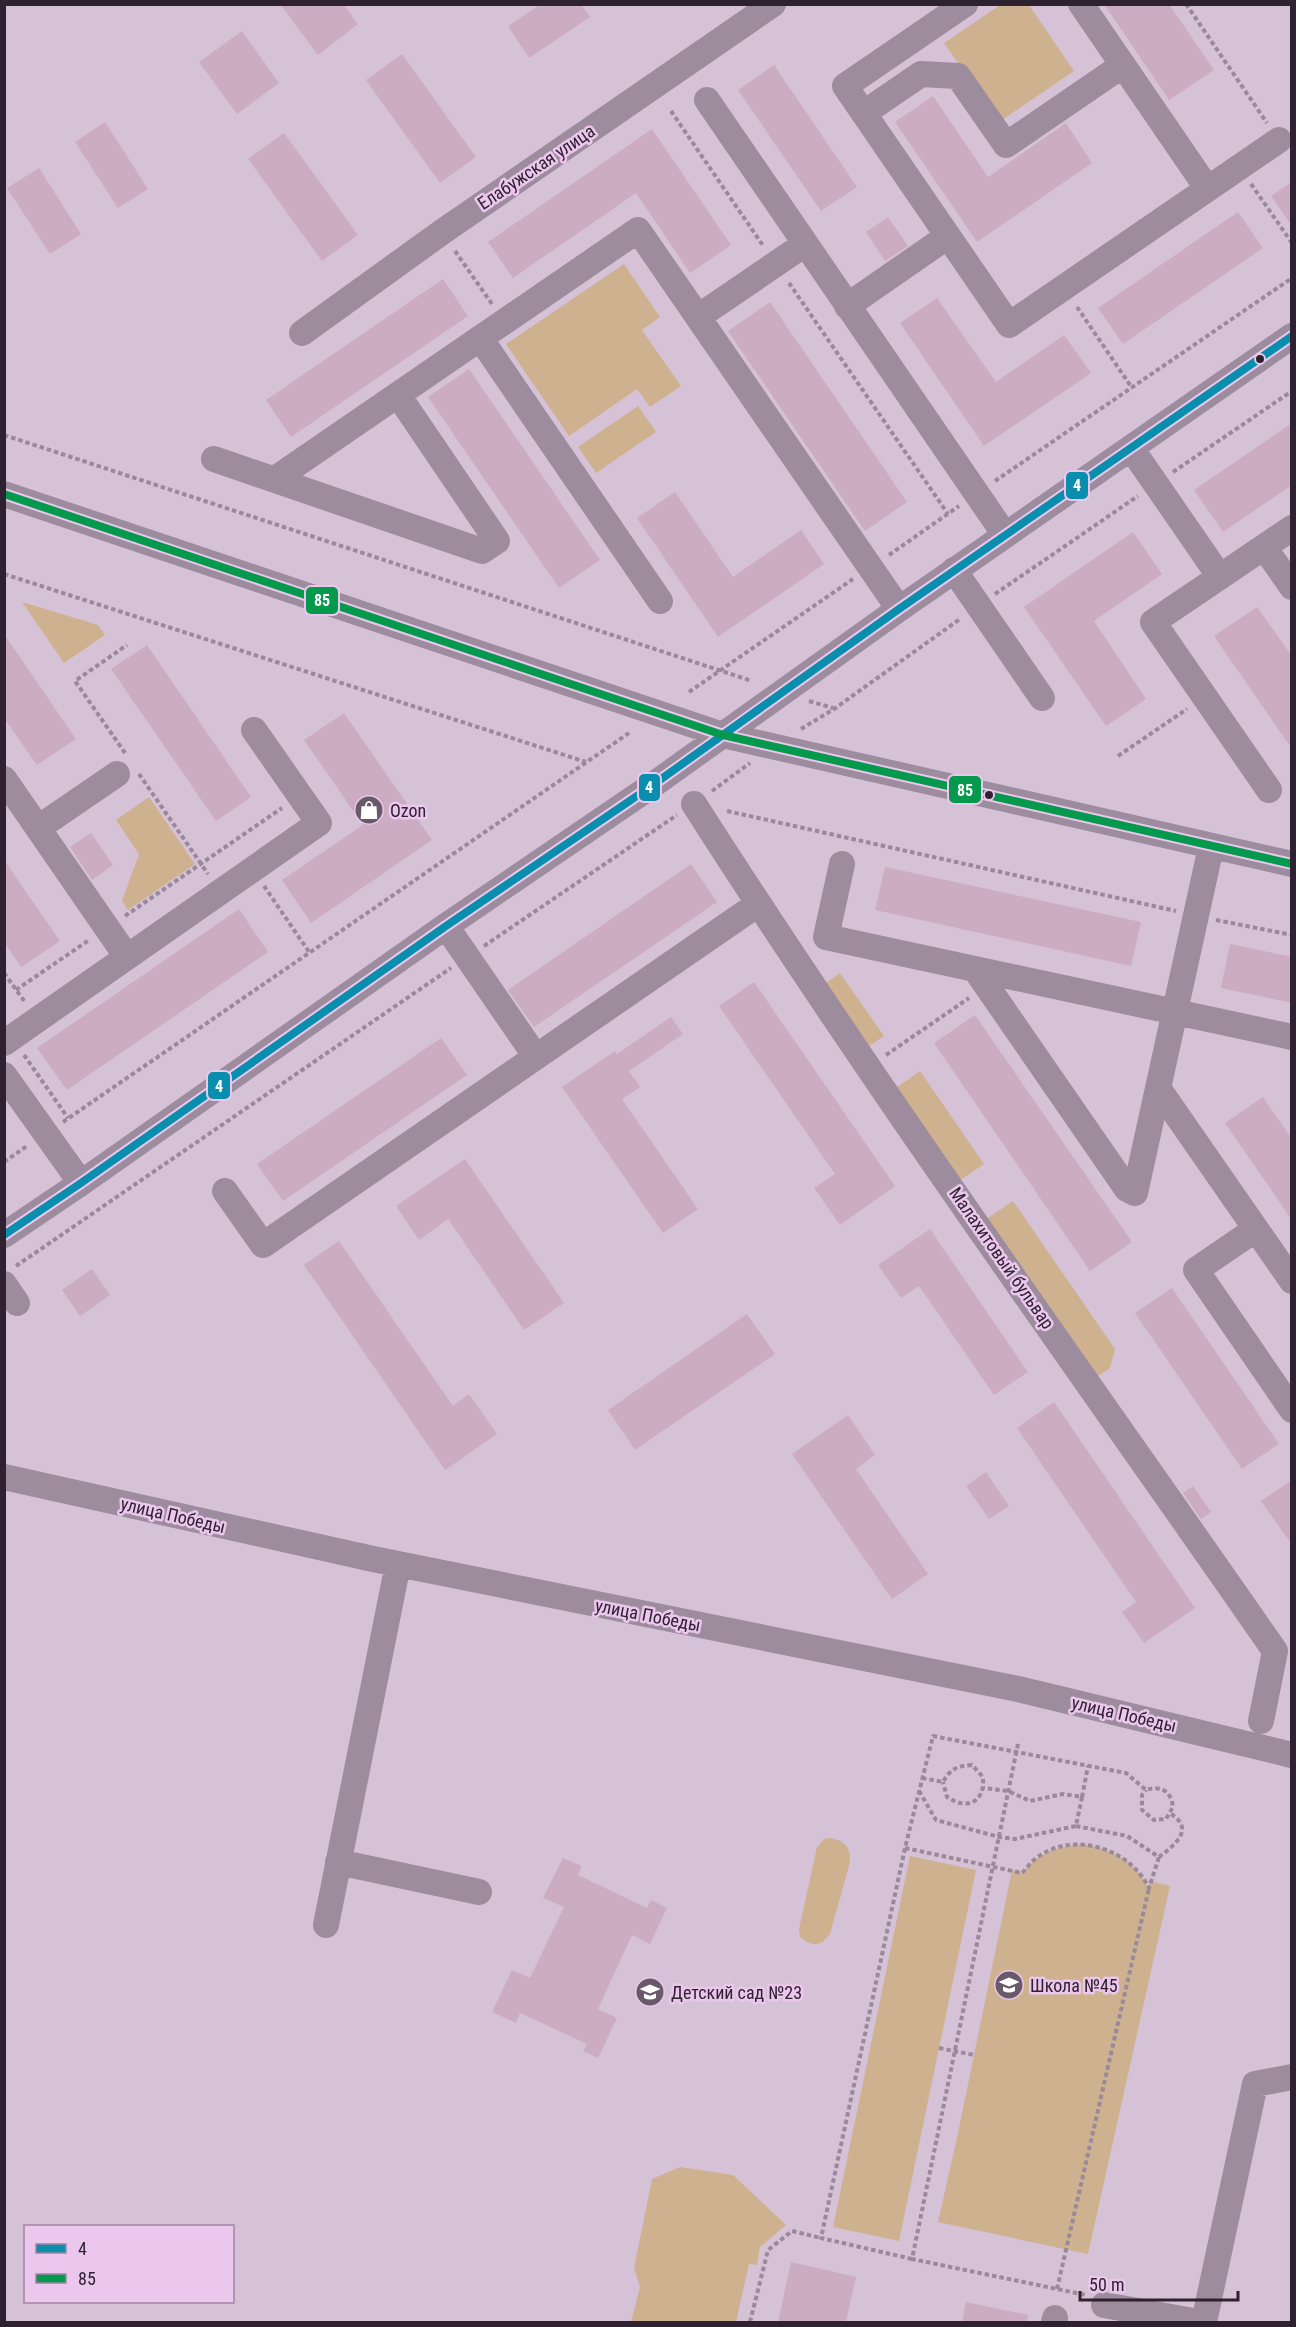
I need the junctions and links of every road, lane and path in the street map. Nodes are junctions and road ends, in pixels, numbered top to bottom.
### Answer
1 (773, 4) edge
2 (965, 4) edge
3 (1081, 4) edge
4 (1186, 4) edge
5 (1123, 65) junction
6 (707, 100) dead end
7 (671, 111) dead end
8 (864, 113) junction
9 (1279, 140) joint
10 (1239, 167) junction
11 (1207, 189) junction
12 (442, 232) junction
13 (948, 236) junction
14 (1292, 243) edge
15 (805, 244) junction
16 (776, 264) junction
17 (1064, 288) junction
18 (847, 306) junction
19 (698, 317) junction
20 (504, 322) junction
21 (302, 333) dead end
22 (1292, 336) edge
23 (480, 338) junction
24 (1132, 388) dead end
25 (1292, 391) edge
26 (398, 395) junction
27 (4, 435) edge
28 (1131, 448) junction
29 (214, 459) dead end
30 (275, 479) junction
31 (1156, 484) junction
32 (4, 494) edge
33 (948, 514) dead end
34 (1292, 528) edge
35 (1005, 535) junction
36 (1264, 547) junction
37 (954, 570) junction
38 (4, 574) edge
39 (1220, 577) junction
40 (1292, 587) edge
41 (660, 601) dead end
42 (979, 605) junction
43 (899, 609) junction
44 (752, 681) dead end
45 (1205, 697) junction
46 (1042, 698) dead end
47 (808, 701) dead end
48 (834, 709) junction
49 (254, 730) dead end
50 (629, 733) dead end
51 (795, 733) dead end
52 (723, 735) junction
53 (1118, 756) dead end
54 (756, 759) dead end
55 (586, 762) junction
56 (117, 774) dead end
57 (4, 779) edge
58 (1269, 790) dead end
59 (300, 795) junction
60 (694, 804) junction
61 (38, 828) junction
62 (1211, 847) junction
63 (842, 864) dead end
64 (1292, 864) edge
65 (252, 869) junction
66 (758, 904) junction
67 (1196, 916) junction
68 (446, 926) junction
69 (107, 928) junction
70 (1292, 935) edge
71 (309, 952) junction
72 (127, 957) junction
73 (467, 957) junction
74 (4, 974) edge
75 (981, 978) junction
76 (16, 990) junction
77 (1175, 1012) junction
78 (37, 1020) junction
79 (1292, 1037) edge
80 (8, 1040) edge
81 (536, 1057) junction
82 (869, 1067) junction
83 (4, 1075) edge
84 (1158, 1088) junction
85 (68, 1118) junction
86 (46, 1133) junction
87 (4, 1162) edge
88 (81, 1183) junction
89 (225, 1191) dead end
90 (1256, 1229) junction
91 (4, 1235) edge
92 (1292, 1281) edge
93 (12, 1285) edge
94 (1292, 1410) edge
95 (4, 1477) edge
96 (398, 1564) junction
97 (1261, 1721) dead end
98 (1018, 1744) dead end
99 (1016, 1752) junction
100 (1292, 1755) edge
101 (1088, 1766) junction
102 (922, 1778) junction
103 (944, 1782) junction
104 (984, 1788) junction
105 (1146, 1790) junction
106 (919, 1791) junction
107 (1008, 1791) junction
108 (1082, 1797) junction
109 (1171, 1814) junction
110 (1076, 1826) junction
111 (999, 1837) junction
112 (905, 1848) junction
113 (1159, 1857) junction
114 (338, 1862) junction
115 (993, 1866) junction
116 (1149, 1888) junction
117 (479, 1892) dead end
118 (326, 1925) dead end
119 (939, 2048) dead end
120 (955, 2051) junction
121 (974, 2055) dead end
122 (1292, 2077) edge
123 (821, 2238) junction
124 (912, 2259) junction
125 (1057, 2289) junction
126 (1096, 2300) joint
127 (750, 2322) edge
128 (1199, 2322) edge
129 (1204, 2322) edge

1 - 12 street, Елабужская улица
2 - 8 street
3 - 5 street
4 - 9 path
5 - 8 street
5 - 11 street
6 - 15 street
7 - 16 path
8 - 13 street
9 - 10 street
10 - 11 street
10 - 14 path
11 - 17 street
12 - 20 path
12 - 21 street, Елабужская улица
13 - 17 street
13 - 18 street
15 - 16 street
15 - 18 street
16 - 19 street
16 - 33 path
17 - 24 path
18 - 35 street
19 - 20 street
19 - 43 street
20 - 23 street
22 - 28 street
23 - 26 street
23 - 41 street
25 - 31 path
26 - 30 street
26 - 30 street
27 - 44 path
28 - 31 street
28 - 35 street
29 - 30 street
31 - 39 street
31 - 42 path
32 - 52 street
34 - 36 street
35 - 37 street
36 - 39 street
36 - 40 street
37 - 42 street
37 - 43 street
38 - 55 path
39 - 45 street
42 - 46 street
42 - 48 path
43 - 52 street
45 - 53 path
45 - 58 street
47 - 48 path
48 - 51 path
49 - 59 street
50 - 55 path
52 - 62 street
52 - 68 street
54 - 60 path
55 - 71 path
56 - 61 street
57 - 61 street
59 - 65 street
59 - 69 path
60 - 66 street, Малахитовый бульвар
60 - 67 path
60 - 73 path
61 - 69 street
62 - 64 street
62 - 67 street
63 - 75 street
65 - 71 path
65 - 72 street
66 - 81 street
66 - 82 street, Малахитовый бульвар
67 - 70 path
67 - 77 street
68 - 73 street
68 - 88 street
69 - 72 street
69 - 76 path
71 - 85 path
72 - 78 street
73 - 81 street
73 - 93 path
74 - 76 path
75 - 77 street
75 - 82 path
75 - 84 street
76 - 78 path
77 - 79 street
77 - 84 street
78 - 80 street
80 - 85 path
81 - 89 street
82 - 97 street, Малахитовый бульвар
83 - 86 street
84 - 90 street
85 - 86 path
86 - 87 path
86 - 88 street
88 - 91 street
90 - 92 street
90 - 94 street
95 - 96 street, улица Победы
96 - 100 street, улица Победы
96 - 114 street
98 - 99 path
99 - 101 path
99 - 102 path
99 - 107 path
101 - 105 path
101 - 108 path
102 - 103 path
102 - 106 path
103 - 104 path
103 - 104 path
104 - 107 path
105 - 109 path
105 - 109 path
106 - 111 path
106 - 112 path
107 - 108 path
107 - 111 path
108 - 110 path
109 - 113 path
110 - 111 path
110 - 113 path
111 - 115 path
112 - 115 path
112 - 123 path
113 - 116 path
114 - 117 street
114 - 118 street
115 - 116 path
115 - 120 path
116 - 125 path
119 - 120 path
120 - 121 path
120 - 124 path
122 - 129 street
123 - 124 path
123 - 127 path
124 - 125 path
125 - 126 path
126 - 128 street

